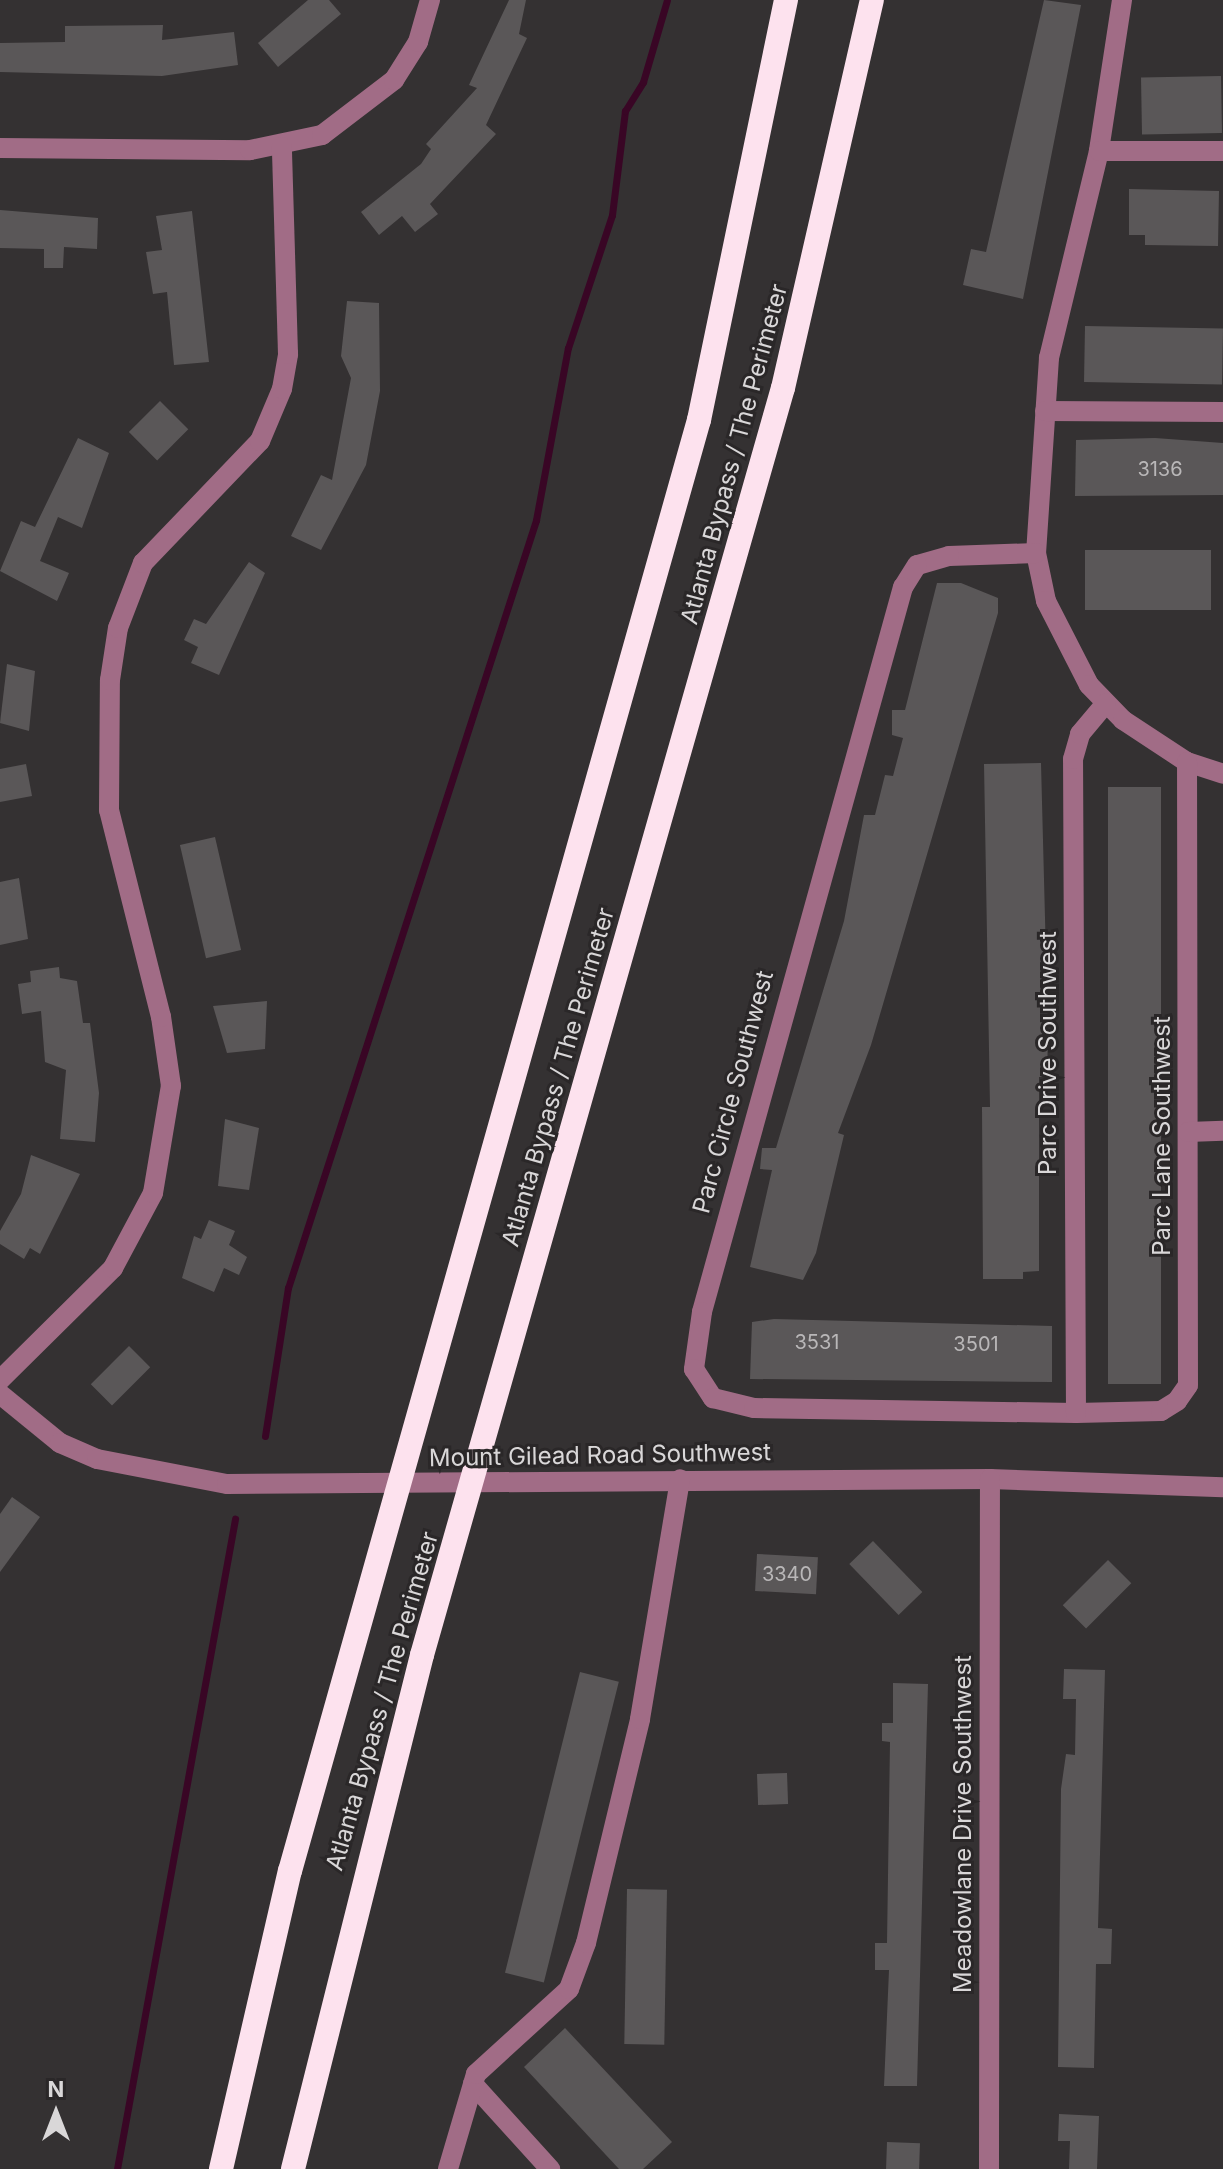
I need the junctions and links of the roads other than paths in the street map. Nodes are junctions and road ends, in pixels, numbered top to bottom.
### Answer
1 (430, 0) edge
2 (786, 0) edge
3 (872, 0) edge
4 (1122, 0) edge
5 (282, 147) junction
6 (0, 148) edge
7 (1099, 151) junction
8 (1223, 151) edge
9 (1045, 411) junction
10 (1223, 412) edge
11 (1036, 553) junction
12 (1106, 703) junction
13 (1187, 762) junction
14 (1223, 774) edge
15 (1223, 1131) edge
16 (1188, 1132) junction
17 (0, 1380) edge
18 (0, 1394) edge
19 (1076, 1413) junction
20 (680, 1479) junction
21 (990, 1479) junction
22 (1223, 1487) edge
23 (473, 2084) junction
24 (221, 2169) edge
25 (293, 2169) edge
26 (448, 2169) edge
27 (550, 2169) edge
28 (989, 2169) edge

1 - 5 street
2 - 24 highway, Atlanta Bypass / The Perimeter
3 - 25 highway, Atlanta Bypass / The Perimeter
4 - 7 street
5 - 6 street
5 - 17 street
7 - 8 street
7 - 9 street
9 - 10 street
9 - 11 street
11 - 12 street
11 - 19 street, Parc Circle Southwest
12 - 13 street
12 - 19 street, Parc Drive Southwest
13 - 14 street
13 - 16 street, Parc Lane Southwest
15 - 16 street
16 - 19 street, Parc Lane Southwest
18 - 20 street, Mount Gilead Road Southwest
20 - 21 street, Mount Gilead Road Southwest
20 - 23 street
21 - 22 street, Mount Gilead Road Southwest
21 - 28 street, Meadowlane Drive Southwest
23 - 26 street
23 - 27 street

